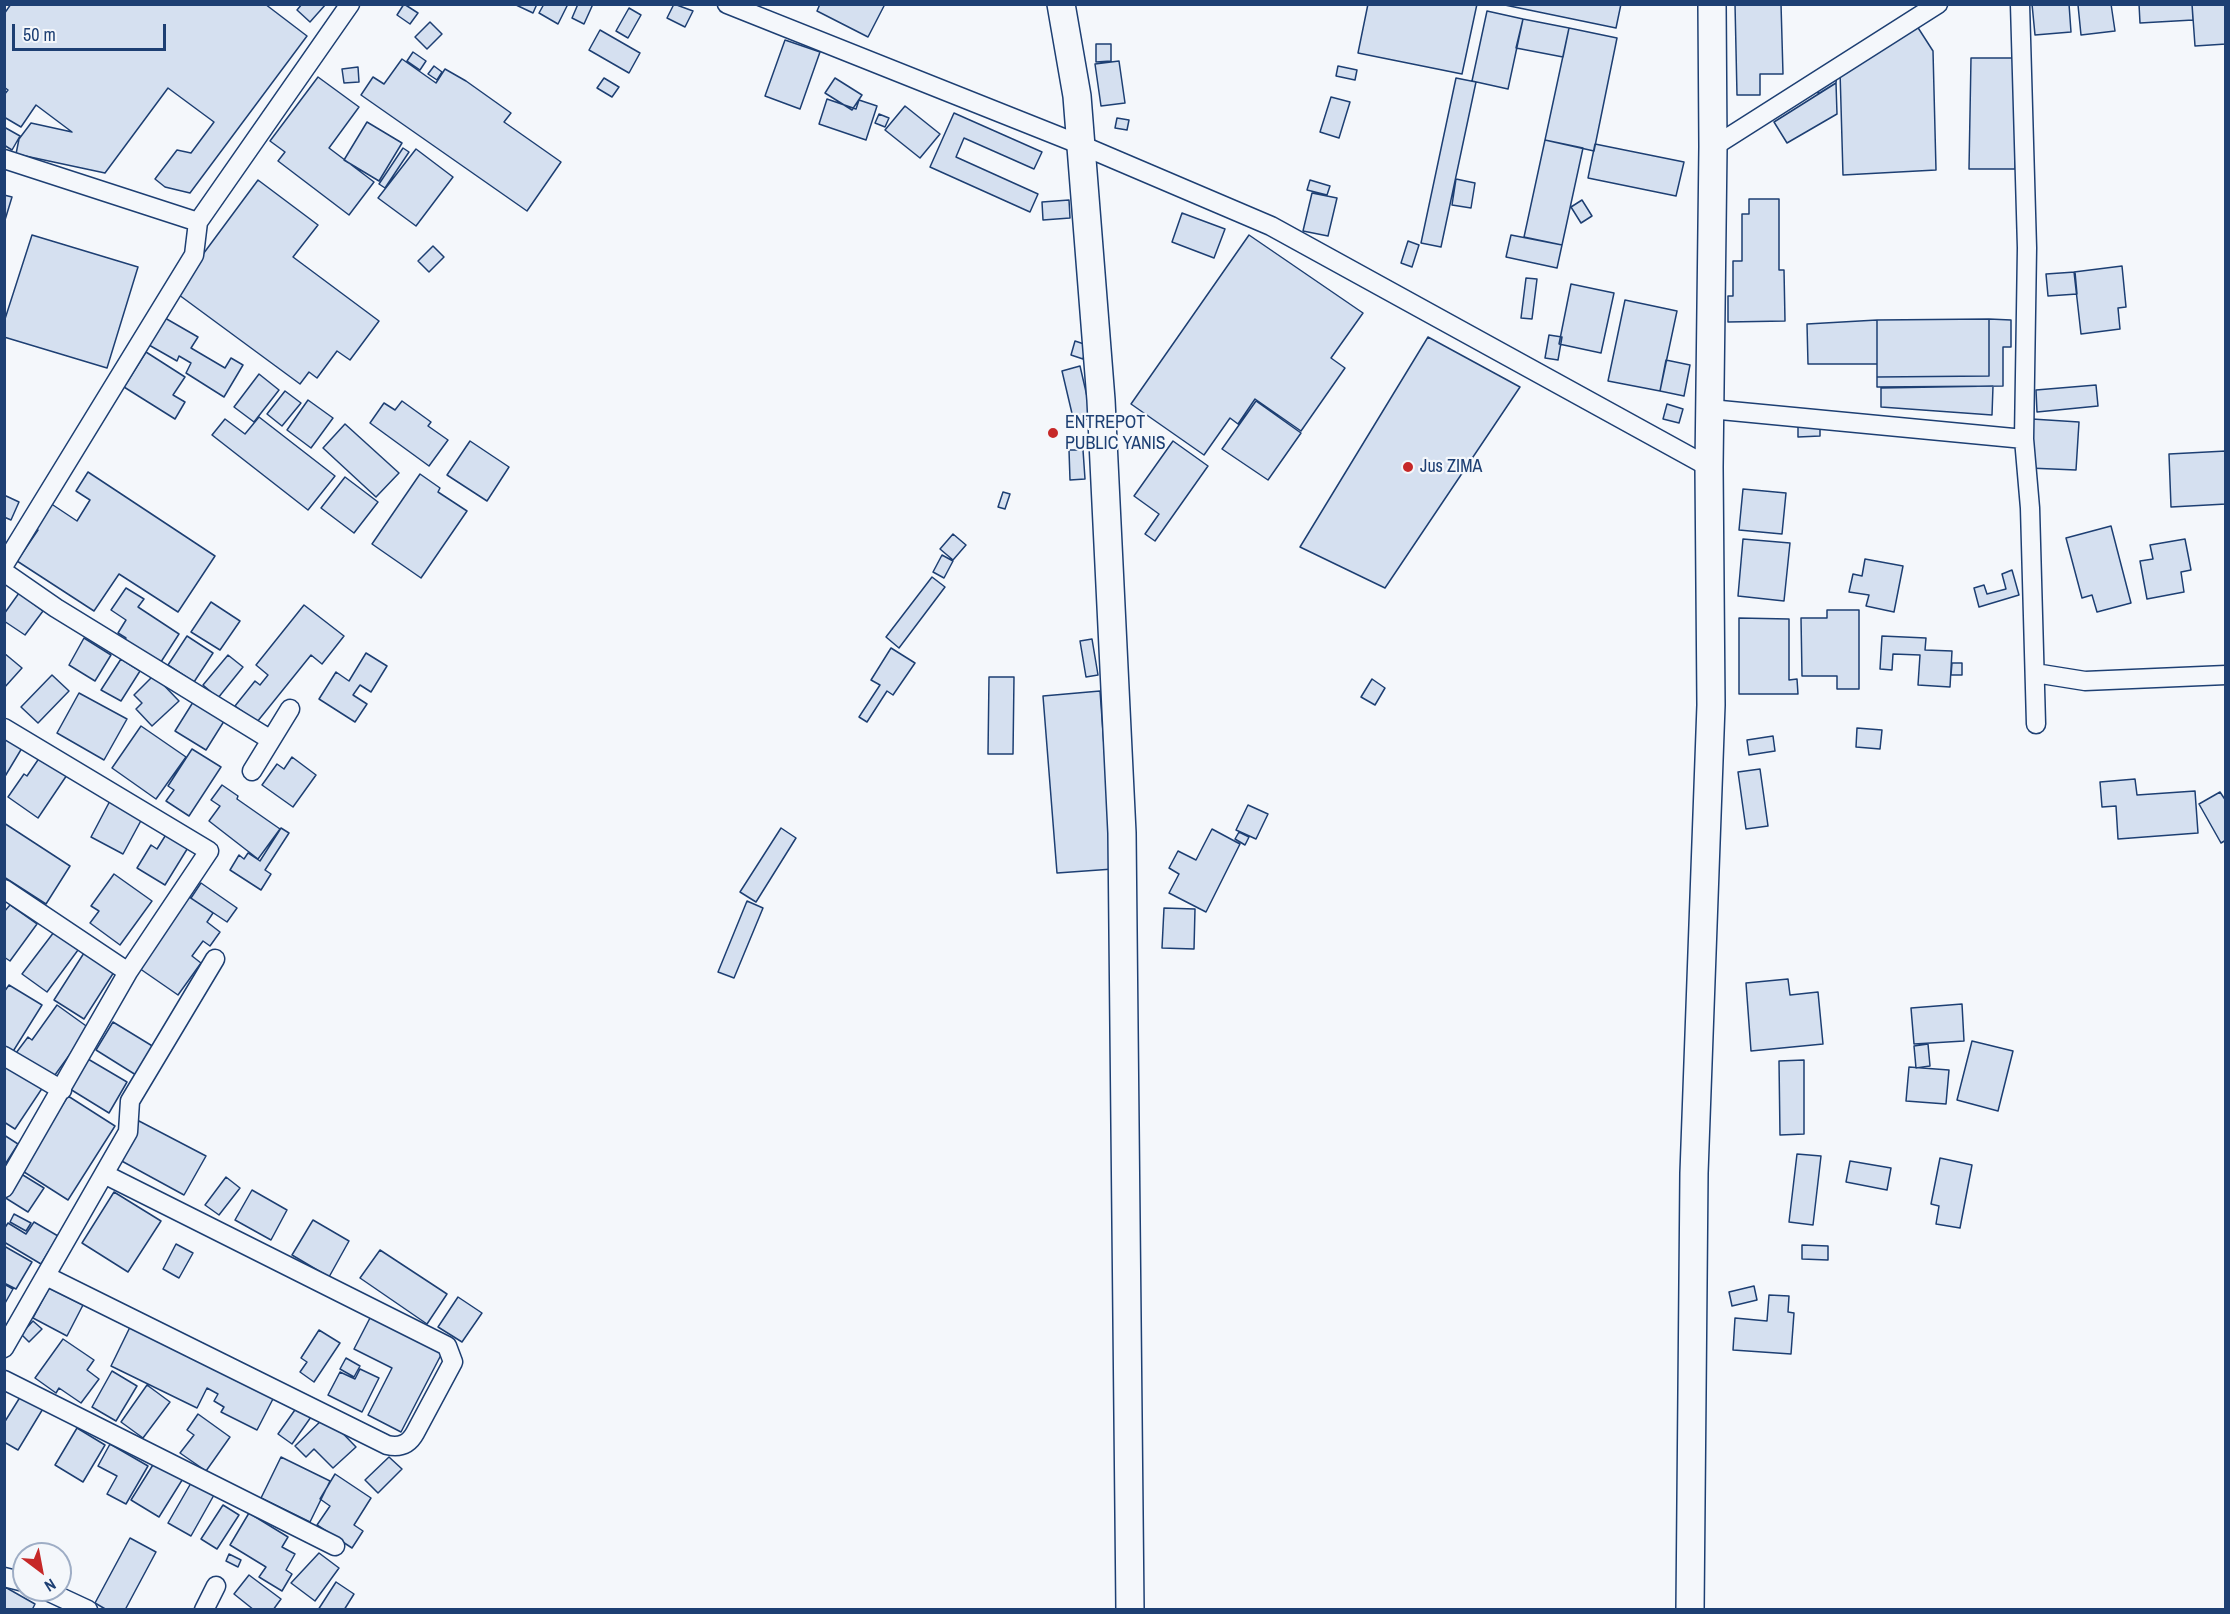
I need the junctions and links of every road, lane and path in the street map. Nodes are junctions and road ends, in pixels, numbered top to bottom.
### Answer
1 (350, 4) edge
2 (727, 4) edge
3 (1061, 4) edge
4 (1712, 4) edge
5 (1938, 4) edge
6 (2020, 4) edge
7 (1081, 145) junction
8 (1713, 147) junction
9 (4, 159) edge
10 (198, 222) junction
11 (1710, 409) junction
12 (2024, 439) junction
13 (1709, 467) junction
14 (4, 565) edge
15 (4, 572) edge
16 (2035, 673) junction
17 (2226, 675) edge
18 (290, 709) dead end
19 (2036, 724) dead end
20 (4, 729) edge
21 (271, 740) junction
22 (252, 771) dead end
23 (4, 889) edge
24 (215, 958) dead end
25 (128, 972) junction
26 (4, 1056) edge
27 (62, 1090) junction
28 (104, 1174) junction
29 (4, 1188) edge
30 (46, 1276) junction
31 (4, 1348) edge
32 (4, 1380) edge
33 (335, 1546) dead end
34 (216, 1586) dead end
35 (71, 1602) edge
36 (88, 1610) edge
37 (204, 1610) edge
38 (1130, 1610) edge
39 (1690, 1610) edge

1 - 10 street
2 - 7 street
3 - 7 main road
4 - 8 main road
5 - 8 street
6 - 12 street
7 - 13 street
7 - 38 main road
8 - 11 main road
9 - 10 street
10 - 14 street
11 - 12 street
11 - 13 main road
12 - 16 street
13 - 39 main road
15 - 21 street
16 - 17 street
16 - 19 street
18 - 21 street
20 - 25 street
21 - 22 street
23 - 25 street
24 - 28 street
25 - 27 street
26 - 27 street
27 - 29 street
28 - 30 street
28 - 30 street
30 - 31 street
32 - 33 street
34 - 37 street
35 - 36 street

